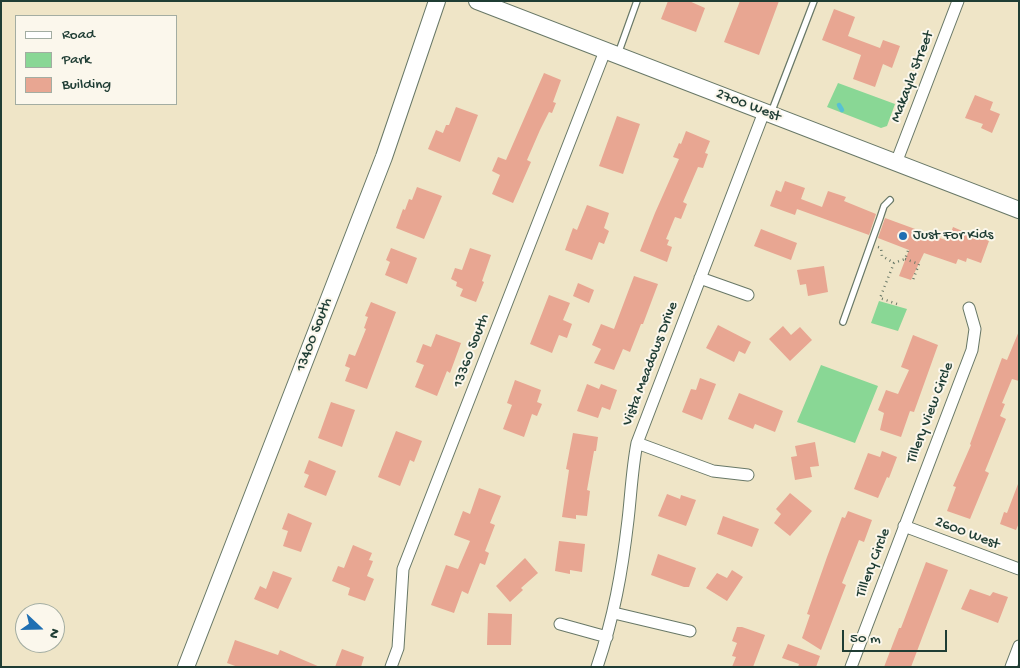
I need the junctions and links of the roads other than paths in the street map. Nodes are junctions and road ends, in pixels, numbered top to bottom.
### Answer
1 (437, 1) edge
2 (478, 1) edge
3 (637, 1) edge
4 (814, 1) edge
5 (958, 1) edge
6 (611, 54) junction
7 (767, 113) junction
8 (896, 163) junction
9 (890, 200) dead end
10 (1019, 210) edge
11 (700, 278) junction
12 (748, 295) dead end
13 (969, 308) dead end
14 (843, 322) dead end
15 (638, 443) junction
16 (748, 475) dead end
17 (904, 526) junction
18 (1019, 570) edge
19 (614, 612) junction
20 (560, 624) dead end
21 (690, 632) dead end
22 (607, 637) junction
23 (1019, 646) edge
24 (186, 667) edge
25 (390, 667) edge
26 (597, 667) edge
27 (851, 667) edge
28 (1011, 667) edge

1 - 24 street, 13400 South
2 - 6 street, 2700 West
3 - 6 lane
4 - 7 lane
5 - 8 street, Makayla Street
6 - 7 street, 2700 West
6 - 25 street, 13360 South
7 - 8 street, 2700 West
7 - 11 street, Vista Meadows Drive
8 - 10 street, 2700 West
9 - 14 lane
11 - 12 street
11 - 15 street, Vista Meadows Drive
13 - 17 street, Tillery View Circle
15 - 16 street
15 - 19 street, Vista Meadows Drive
17 - 18 street, 2600 West
17 - 27 street, Tillery Circle
19 - 21 street
19 - 22 street, Vista Meadows Drive
20 - 22 street
22 - 26 street, Vista Meadows Drive
23 - 28 street

